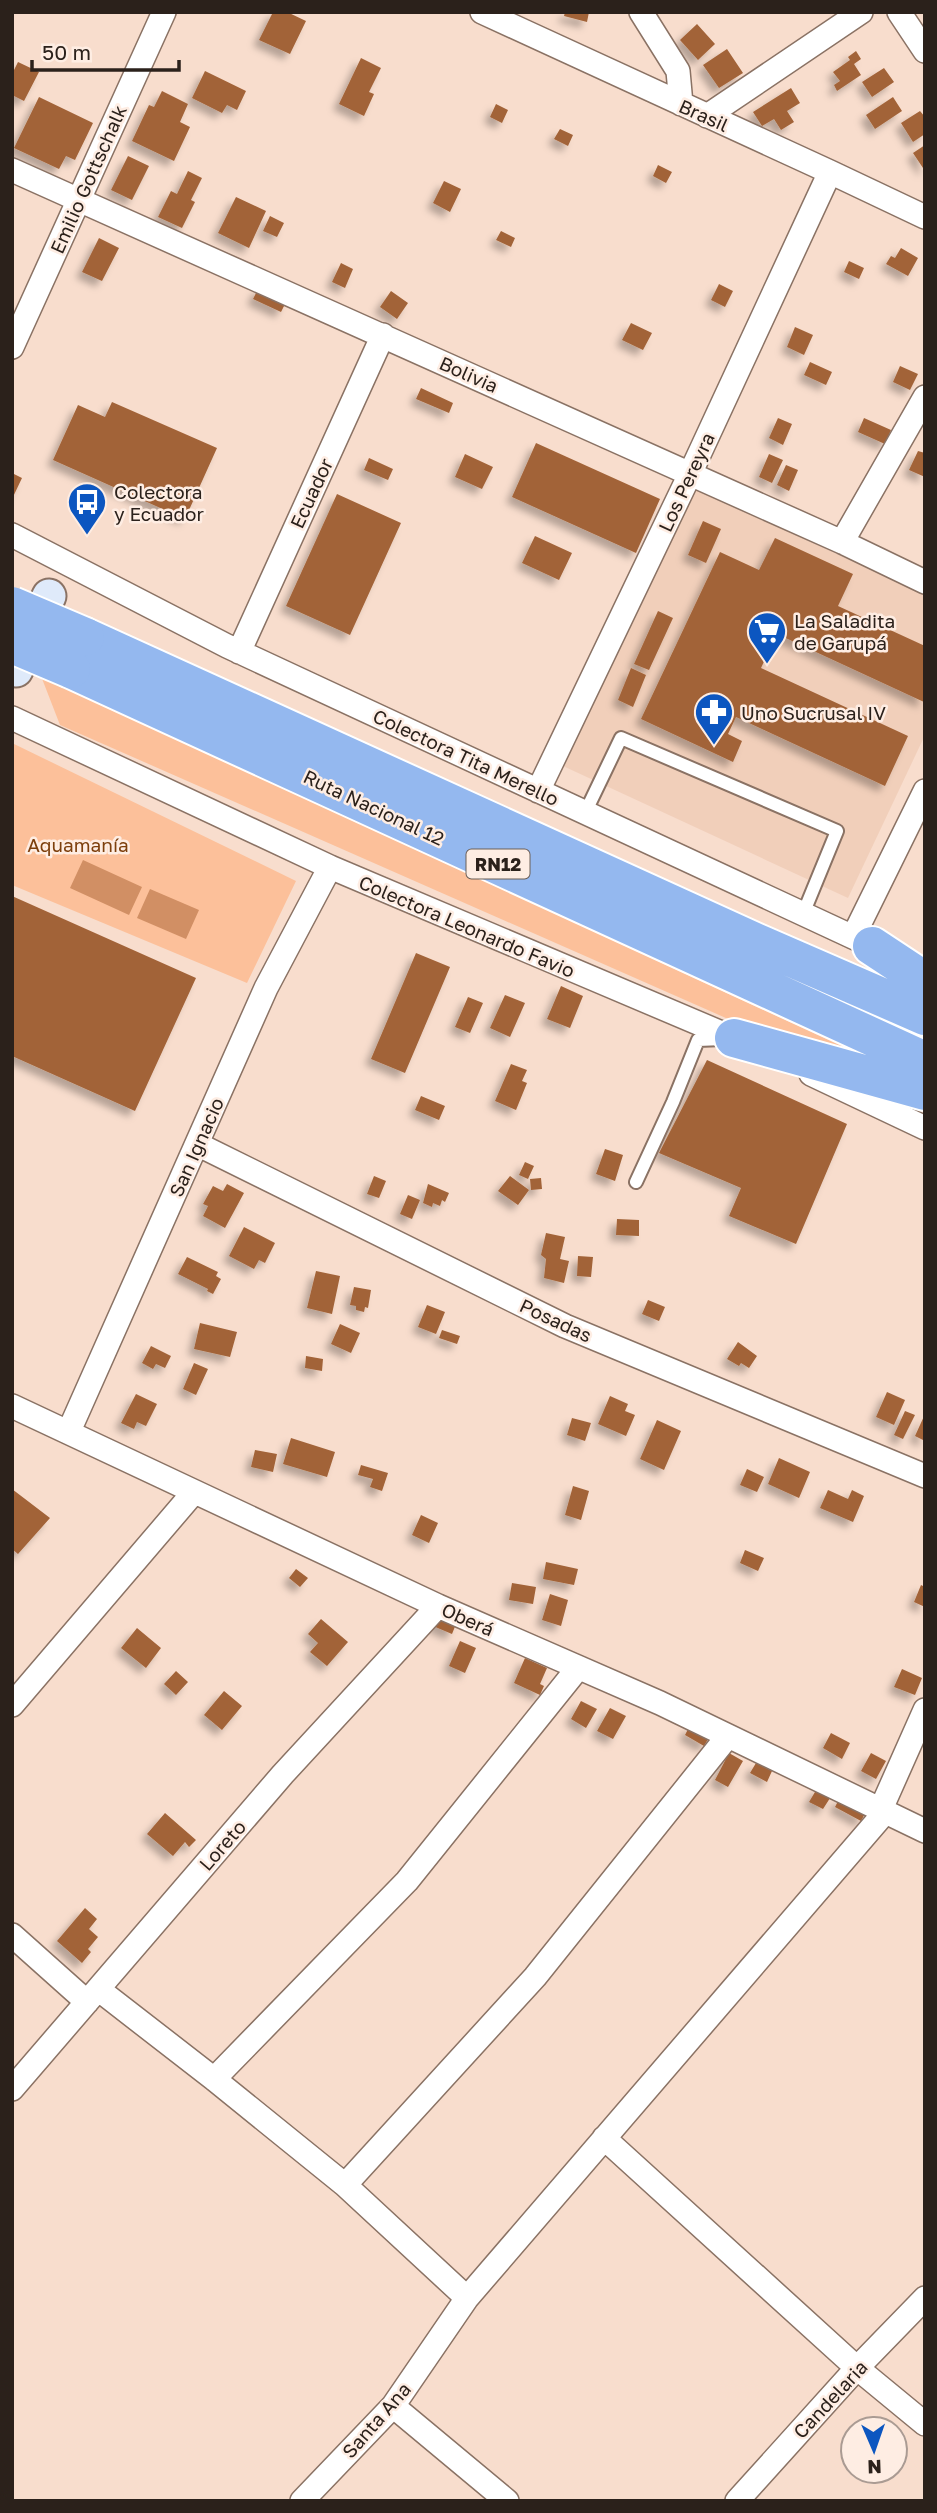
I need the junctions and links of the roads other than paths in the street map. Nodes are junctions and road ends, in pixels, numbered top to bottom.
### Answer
1 (164, 12) edge
2 (482, 12) edge
3 (641, 12) edge
4 (861, 12) edge
5 (899, 12) edge
6 (925, 51) edge
7 (681, 104) junction
8 (707, 116) junction
9 (12, 170) edge
10 (830, 172) junction
11 (78, 199) junction
12 (925, 217) edge
13 (383, 335) junction
14 (12, 346) edge
15 (925, 397) edge
16 (690, 474) junction
17 (12, 535) edge
18 (842, 542) junction
19 (66, 561) junction
20 (925, 582) edge
21 (49, 596) joint
22 (12, 606) edge
23 (239, 652) junction
24 (78, 653) junction
25 (14, 664) edge
26 (12, 718) edge
27 (538, 791) junction
28 (925, 791) edge
29 (585, 813) junction
30 (330, 867) junction
31 (803, 914) junction
32 (862, 941) junction
33 (925, 969) edge
34 (925, 981) edge
35 (925, 1016) edge
36 (734, 1038) junction
37 (925, 1061) edge
38 (925, 1091) edge
39 (925, 1128) edge
40 (197, 1144) junction
41 (636, 1182) dead end
42 (12, 1406) edge
43 (69, 1431) junction
44 (925, 1476) edge
45 (194, 1492) junction
46 (438, 1605) junction
47 (578, 1668) junction
48 (12, 1705) edge
49 (925, 1710) edge
50 (727, 1736) junction
51 (883, 1810) junction
52 (925, 1831) edge
53 (12, 1935) edge
54 (92, 1996) junction
55 (214, 2078) junction
56 (12, 2089) edge
57 (604, 2138) junction
58 (345, 2185) junction
59 (467, 2298) junction
60 (925, 2298) edge
61 (857, 2368) junction
62 (393, 2406) junction
63 (925, 2424) edge
64 (302, 2501) edge
65 (507, 2501) edge
66 (737, 2501) edge

1 - 11 street, Emilio Gottschalk
2 - 7 street, Brasil
3 - 7 street
4 - 8 street
5 - 6 street
7 - 8 street, Brasil
8 - 10 street, Brasil
9 - 11 street, Bolivia
10 - 12 street, Brasil
10 - 16 street, Los Pereyra
11 - 13 street, Bolivia
11 - 14 street, Emilio Gottschalk
13 - 16 street, Bolivia
13 - 23 street, Ecuador
15 - 18 street
16 - 18 street, Bolivia
16 - 27 street, Los Pereyra
17 - 19 street, Colectora Tita Merello
18 - 20 street, Bolivia
19 - 21 street
19 - 23 street, Colectora Tita Merello
21 - 25 street
22 - 24 highway, Ruta Nacional 12 / RN12, bridge
23 - 27 street, Colectora Tita Merello
24 - 25 highway, Ruta Nacional 12 / RN12, bridge
24 - 35 highway, Ruta Nacional 12 / RN12
24 - 37 highway, Ruta Nacional 12 / RN12
26 - 30 street, Colectora Leonardo Favio
27 - 29 street, Colectora Tita Merello
28 - 32 street
29 - 31 street, Colectora Tita Merello
29 - 31 lane
30 - 36 street, Colectora Leonardo Favio
30 - 40 street, San Ignacio
31 - 32 street, Colectora Tita Merello
32 - 33 street, Colectora Tita Merello
32 - 34 highway
36 - 38 highway
36 - 39 street, Colectora Leonardo Favio
36 - 41 lane
40 - 43 street, San Ignacio
40 - 44 street, Posadas
42 - 43 street, Oberá
43 - 45 street, Oberá
45 - 46 street, Oberá
45 - 48 street
46 - 47 street, Oberá
46 - 54 street, Loreto
47 - 50 street, Oberá
47 - 55 street
49 - 51 street
50 - 51 street, Oberá
50 - 58 street
51 - 52 street, Oberá
51 - 57 street, Santa Ana
53 - 54 street
54 - 55 street
54 - 56 street, Loreto
55 - 58 street
57 - 59 street, Santa Ana
57 - 61 street
58 - 59 street
59 - 62 street, Santa Ana
60 - 61 street, Candelaria
61 - 63 street
61 - 66 street, Candelaria
62 - 64 street, Santa Ana
62 - 65 street

